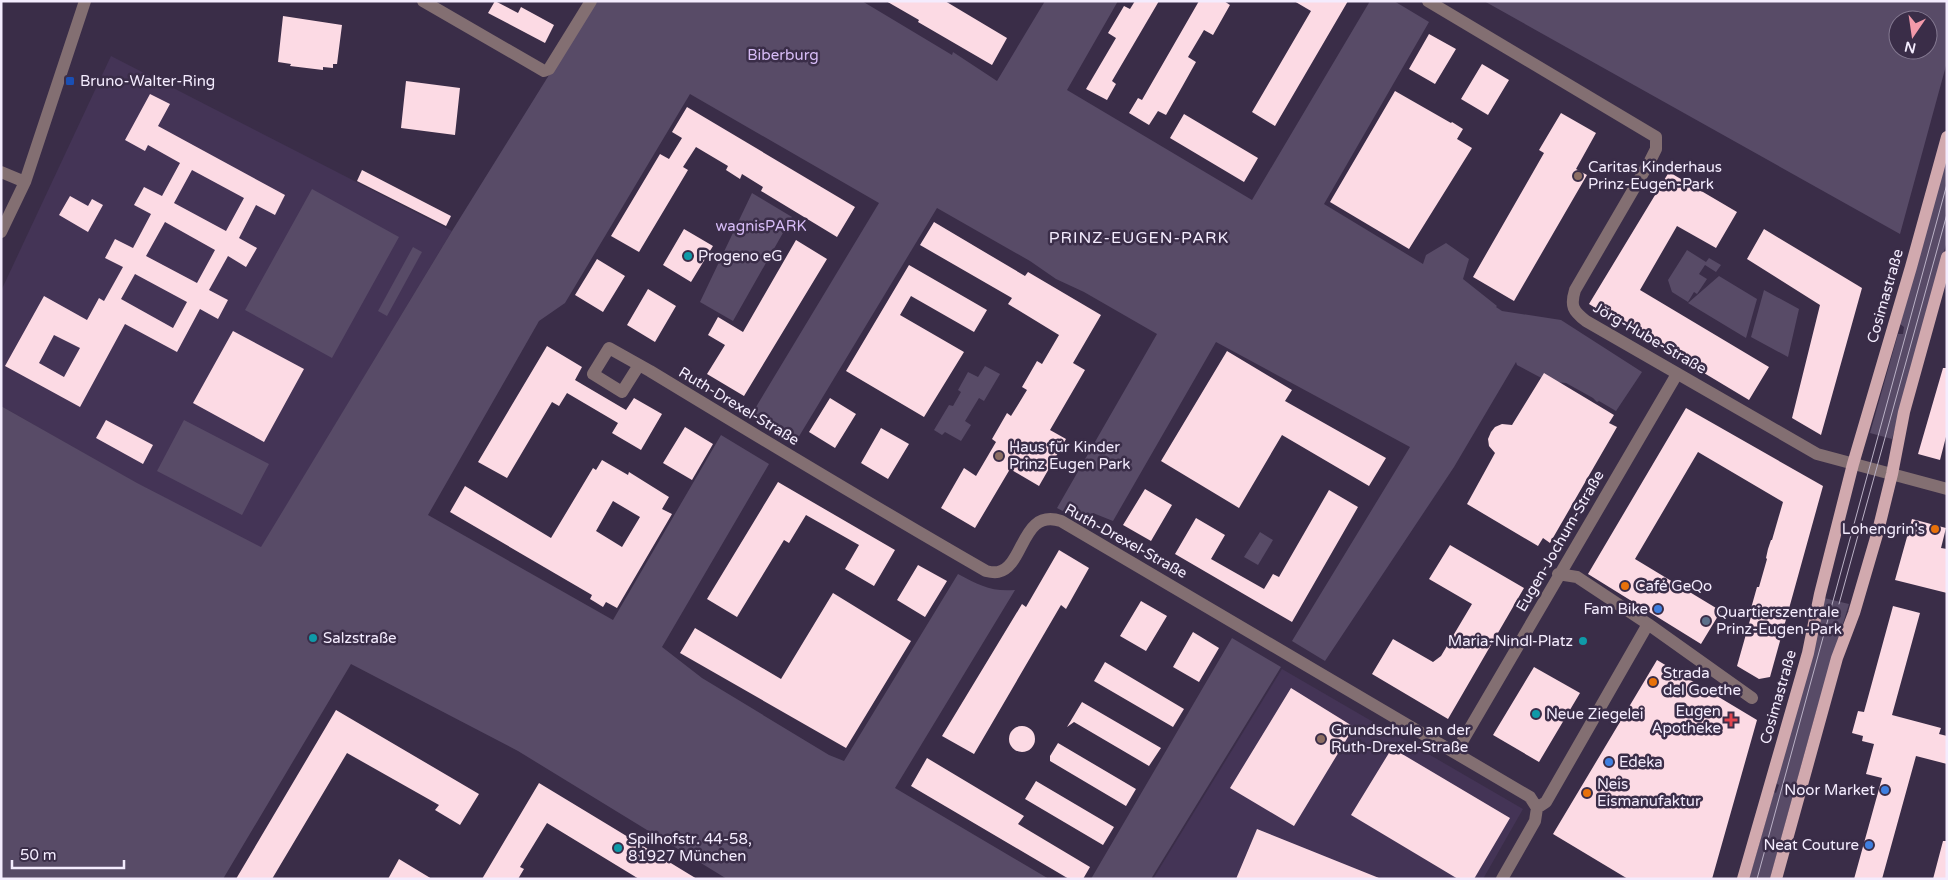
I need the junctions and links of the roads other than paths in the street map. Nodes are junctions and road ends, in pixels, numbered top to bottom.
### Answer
1 (85, 1) edge
2 (423, 1) edge
3 (591, 1) edge
4 (1428, 1) edge
5 (1947, 137) edge
6 (1, 172) edge
7 (25, 182) junction
8 (1, 232) edge
9 (1947, 257) edge
10 (639, 365) dead end
11 (1677, 374) junction
12 (1853, 464) junction
13 (1892, 474) junction
14 (1947, 489) edge
15 (1558, 574) junction
16 (1648, 624) junction
17 (1752, 698) dead end
18 (1456, 752) junction
19 (1537, 808) junction
20 (1502, 879) edge
21 (1743, 879) edge
22 (1776, 879) edge

1 - 7 street
2 - 3 street
4 - 11 street, Jörg-Hube-Straße
5 - 12 main road, Cosimastraße
6 - 7 street
7 - 8 street
9 - 13 main road
10 - 18 street, Ruth-Drexel-Straße
11 - 12 street, Jörg-Hube-Straße
11 - 15 street, Eugen-Jochum-Straße
12 - 13 street
12 - 21 main road, Cosimastraße
13 - 14 street
13 - 22 main road
15 - 16 street
15 - 18 street, Eugen-Jochum-Straße
16 - 17 street
16 - 19 street
18 - 19 street, Ruth-Drexel-Straße
19 - 20 street

